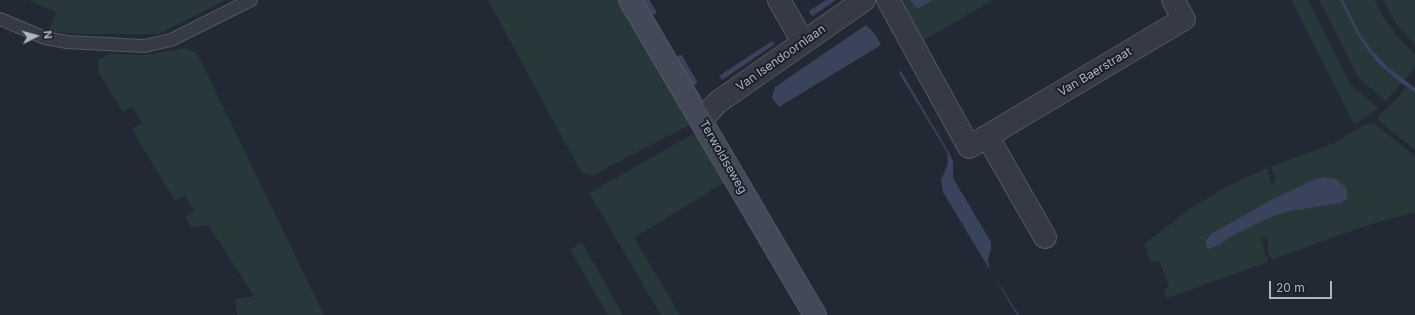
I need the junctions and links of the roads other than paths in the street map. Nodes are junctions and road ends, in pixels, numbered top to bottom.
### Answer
1 (251, 0) edge
2 (630, 0) edge
3 (779, 0) edge
4 (864, 0) edge
5 (888, 0) edge
6 (1173, 0) edge
7 (0, 19) edge
8 (803, 42) junction
9 (700, 120) junction
10 (987, 136) junction
11 (1045, 237) dead end
12 (816, 315) edge

1 - 7 lane
2 - 9 street, Terwoldseweg
3 - 8 street
4 - 8 street, Van Isendoornlaan
5 - 10 street, Van Baerstraat
6 - 10 street, Van Baerstraat
8 - 9 street, Van Isendoornlaan
9 - 12 street, Terwoldseweg
10 - 11 street

